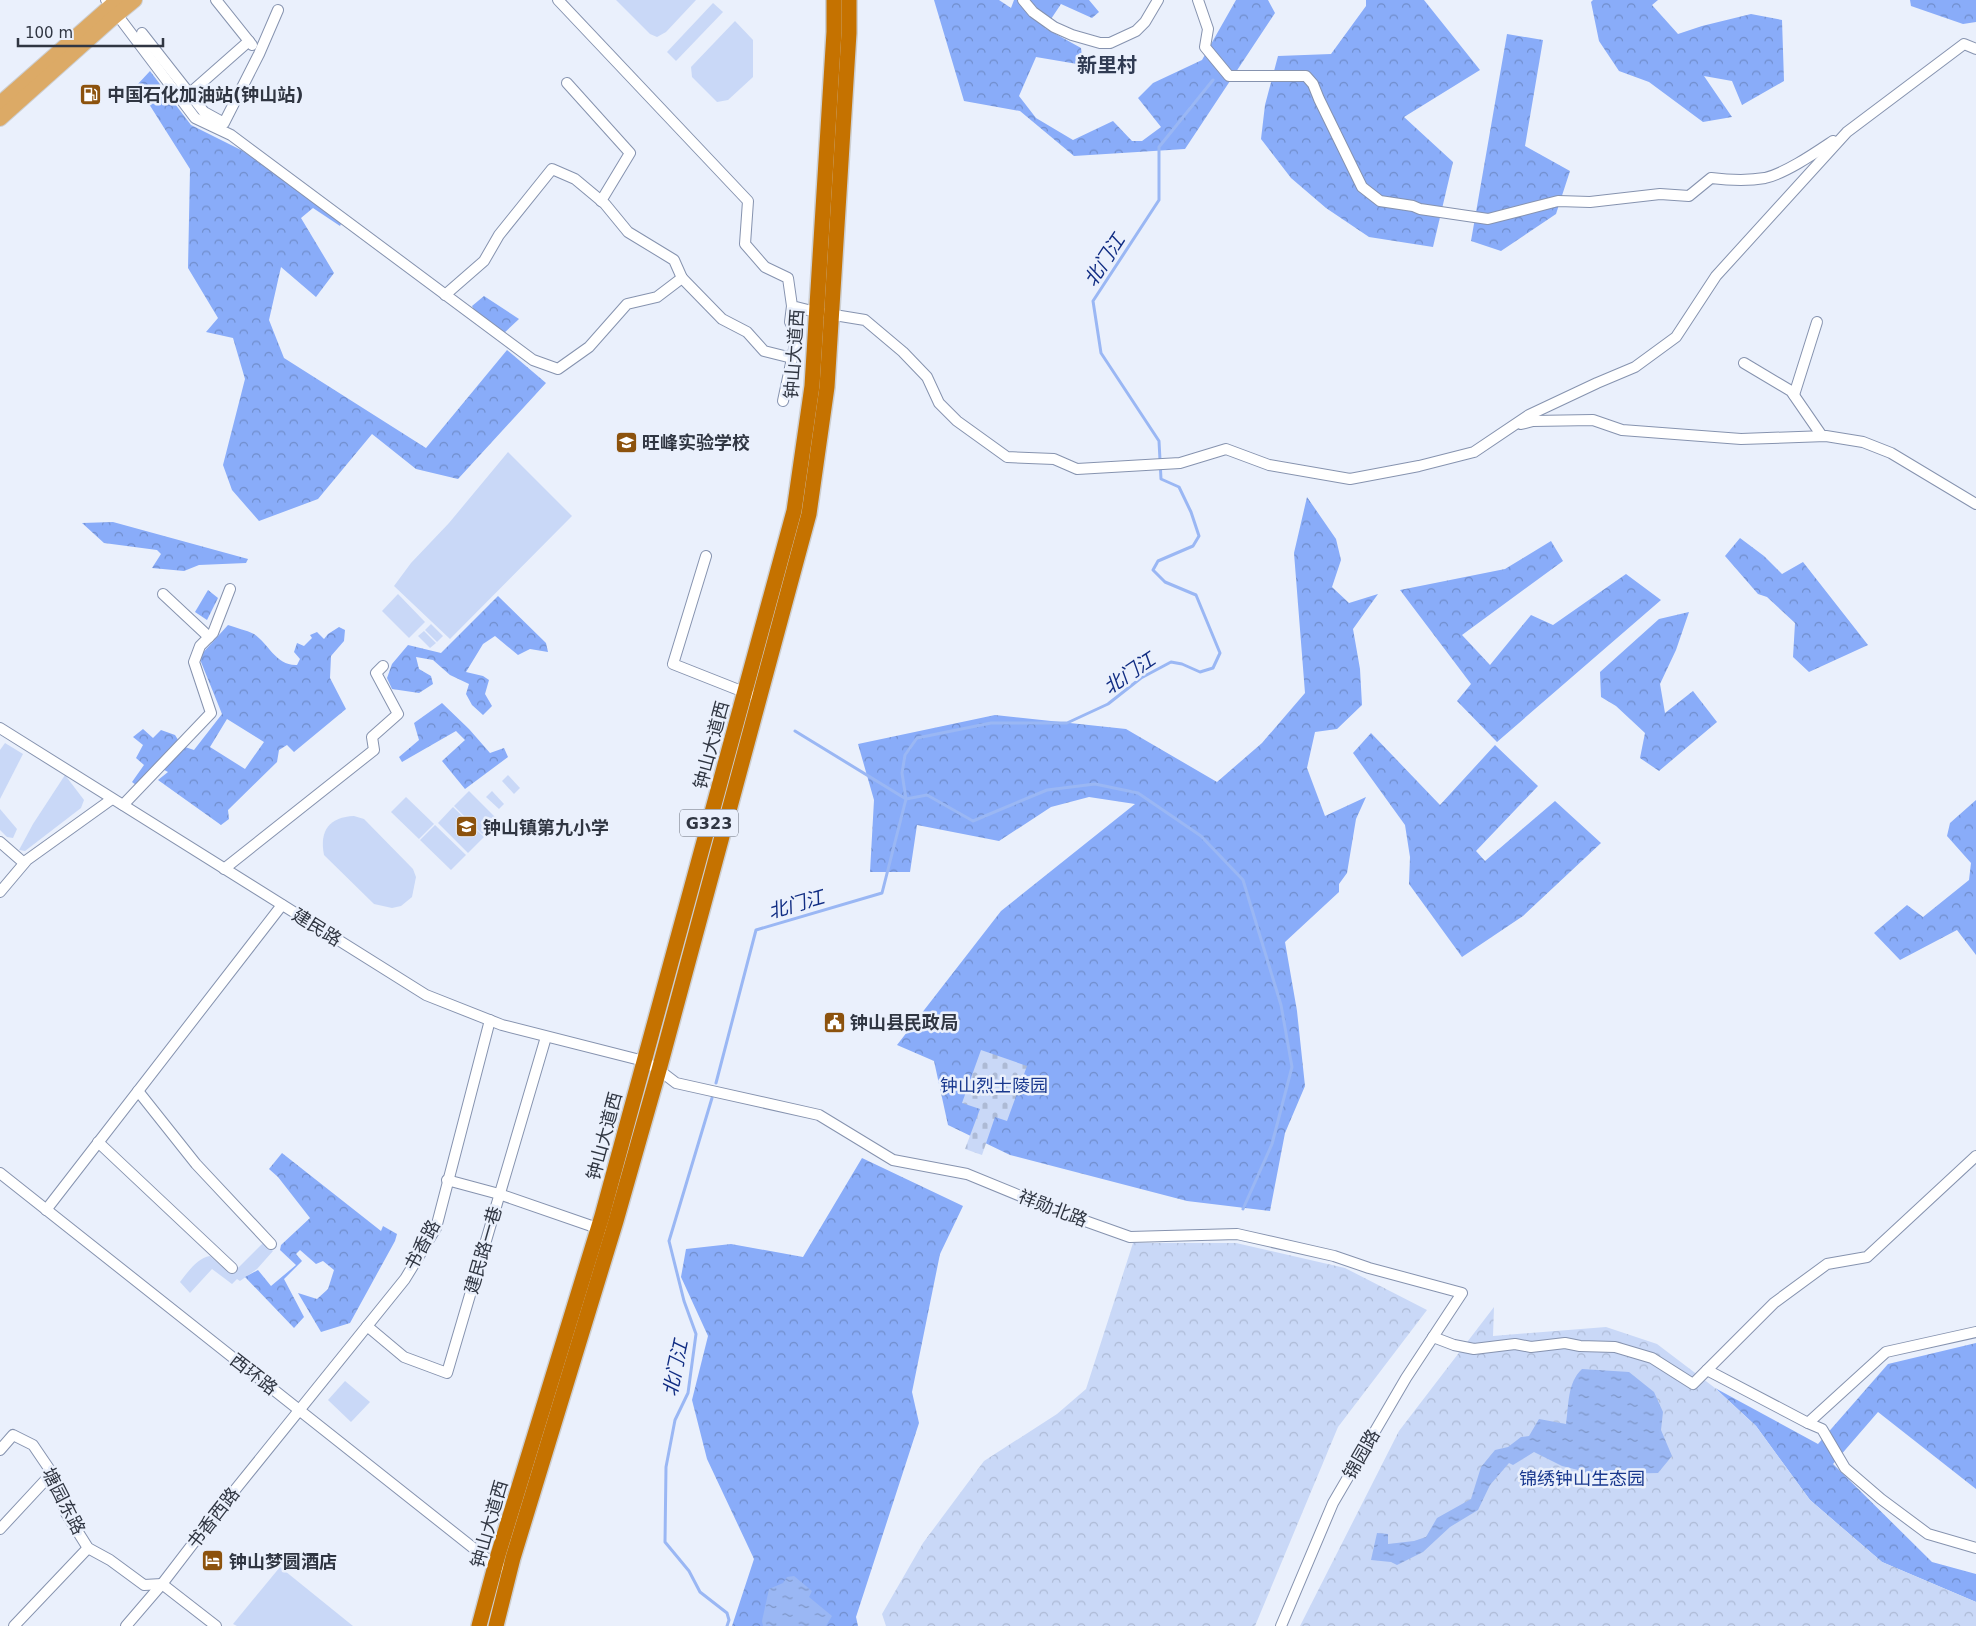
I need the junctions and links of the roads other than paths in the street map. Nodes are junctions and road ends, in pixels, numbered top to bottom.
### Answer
1 (136, 0) edge
2 (216, 0) edge
3 (558, 0) edge
4 (834, 0) edge
5 (849, 0) edge
6 (1023, 0) edge
7 (1158, 0) edge
8 (1198, 0) edge
9 (113, 5) edge
10 (278, 10) dead end
11 (142, 33) dead end
12 (249, 41) junction
13 (1976, 49) edge
14 (259, 54) junction
15 (567, 83) dead end
16 (190, 93) junction
17 (0, 103) edge
18 (0, 119) edge
19 (1847, 132) junction
20 (601, 201) junction
21 (682, 278) junction
22 (445, 295) junction
23 (792, 306) junction
24 (824, 313) junction
25 (1817, 322) dead end
26 (792, 358) junction
27 (1744, 363) dead end
28 (1794, 395) junction
29 (783, 402) dead end
30 (1514, 425) junction
31 (1822, 436) junction
32 (1976, 504) edge
33 (706, 556) dead end
34 (230, 589) dead end
35 (163, 594) dead end
36 (209, 637) junction
37 (383, 666) dead end
38 (752, 695) junction
39 (0, 728) edge
40 (112, 799) junction
41 (123, 805) junction
42 (0, 842) edge
43 (24, 864) junction
44 (224, 869) junction
45 (0, 892) edge
46 (282, 905) junction
47 (490, 1020) junction
48 (546, 1036) junction
49 (644, 1062) junction
50 (659, 1070) junction
51 (138, 1091) junction
52 (98, 1142) junction
53 (1976, 1156) edge
54 (0, 1173) edge
55 (447, 1180) junction
56 (499, 1194) junction
57 (46, 1210) junction
58 (605, 1231) junction
59 (271, 1244) dead end
60 (232, 1268) dead end
61 (1462, 1293) joint
62 (367, 1326) junction
63 (1976, 1332) edge
64 (1433, 1337) junction
65 (1708, 1370) junction
66 (299, 1410) junction
67 (1808, 1423) junction
68 (0, 1450) edge
69 (52, 1473) junction
70 (0, 1529) edge
71 (88, 1548) junction
72 (1976, 1548) edge
73 (503, 1568) junction
74 (162, 1584) junction
75 (14, 1626) edge
76 (126, 1626) edge
77 (216, 1626) edge
78 (479, 1626) edge
79 (496, 1626) edge
80 (1281, 1626) edge

1 - 9 main road
2 - 12 street
3 - 23 street
4 - 24 highway, 钟山大道西 / G323
5 - 24 highway, 钟山大道西 / G323
6 - 7 street
8 - 19 street
9 - 17 main road
9 - 18 main road
9 - 22 street
10 - 14 street
11 - 16 street
12 - 14 street
12 - 16 street
13 - 19 street
14 - 16 street
15 - 20 street
19 - 30 street
20 - 21 street
20 - 22 street
21 - 22 street
21 - 26 street
23 - 24 street
23 - 26 street
24 - 30 street
24 - 38 highway, 钟山大道西 / G323
25 - 28 street
26 - 29 street
27 - 28 street
28 - 31 street
30 - 31 street
31 - 32 street
33 - 38 street
34 - 36 street
35 - 36 street
36 - 41 street
37 - 44 street
38 - 49 highway, 钟山大道西 / G323
38 - 50 highway, 钟山大道西 / G323
39 - 40 street, 建民路
40 - 41 street, 建民路
40 - 43 street
41 - 44 street, 建民路
42 - 43 street
43 - 45 street
44 - 46 street, 建民路
46 - 47 street, 建民路
46 - 51 street
47 - 48 street, 建民路
47 - 55 street, 书香路
48 - 49 street, 建民路
48 - 56 street, 建民路一巷
49 - 50 street, 建民路
49 - 58 highway, 钟山大道西 / G323
50 - 58 highway, 钟山大道西 / G323
50 - 61 street, 祥勋北路
51 - 52 street
51 - 59 street
52 - 57 street
52 - 60 street
53 - 65 street
54 - 57 street, 西环路
55 - 56 street
55 - 62 street, 书香路
56 - 58 street
56 - 62 street, 建民路一巷
57 - 66 street, 西环路
58 - 73 highway, 钟山大道西 / G323
61 - 64 street, 锦园路
62 - 66 street, 书香路
63 - 67 street
64 - 65 street
64 - 80 street, 锦园路
65 - 67 street
66 - 73 street, 西环路
66 - 74 street, 书香西路
67 - 72 street
68 - 69 street, 塘园东路
69 - 70 street
69 - 71 street, 塘园东路
71 - 74 street, 塘园东路
71 - 75 street
73 - 78 highway, 钟山大道西 / G323
73 - 79 highway, 钟山大道西 / G323
74 - 76 street, 书香西路
74 - 77 street

